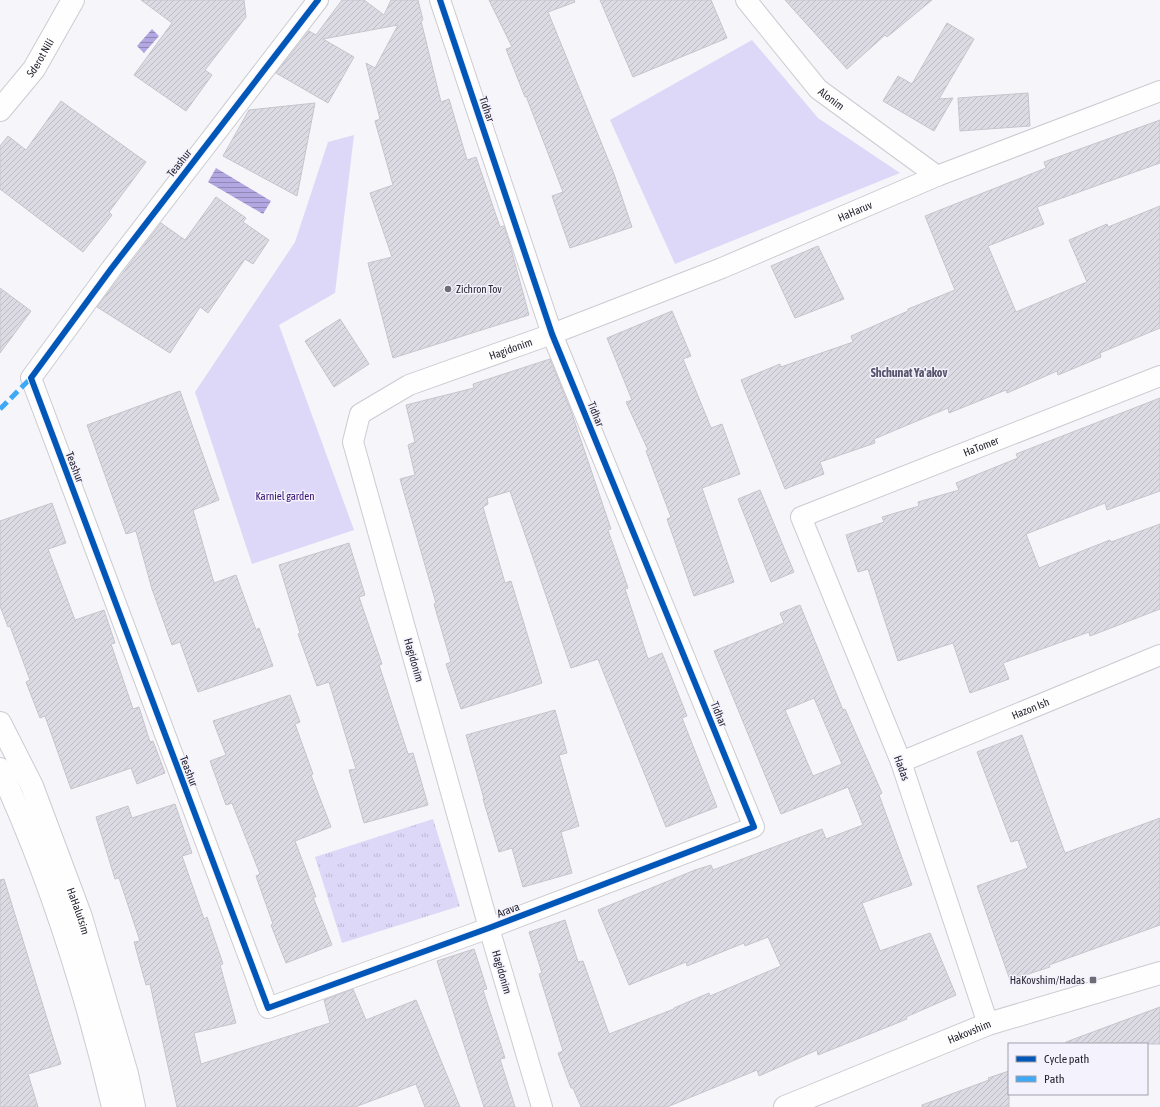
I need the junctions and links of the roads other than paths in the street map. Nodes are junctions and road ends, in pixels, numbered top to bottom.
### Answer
1 (73, 0) edge
2 (318, 0) edge
3 (440, 0) edge
4 (746, 0) edge
5 (1160, 91) edge
6 (0, 110) edge
7 (937, 176) junction
8 (552, 334) junction
9 (1160, 376) edge
10 (801, 517) joint
11 (1160, 655) edge
12 (0, 723) edge
13 (901, 762) junction
14 (0, 769) edge
15 (754, 827) joint
16 (489, 928) junction
17 (1160, 973) edge
18 (268, 1008) joint
19 (988, 1024) junction
20 (113, 1107) edge
21 (134, 1107) edge
22 (542, 1107) edge
23 (785, 1107) edge

1 - 6 street, Sderot Nili
2 - 18 street, Teashur
3 - 8 street, Tidhar
4 - 7 street, Alonim
5 - 7 street, HaHaruv
7 - 8 street, HaHaruv
8 - 15 street, Tidhar
8 - 16 street, Hagidonim
9 - 10 street, HaTomer
10 - 13 street, Hadas
11 - 13 street, Hazon Ish
12 - 21 street, HaHalutsim
13 - 19 street, Hadas
14 - 20 street, HaHalutsim
15 - 16 street, Arava
16 - 18 street, Arava
16 - 22 street, Hagidonim
17 - 19 street, Hakovshim
19 - 23 street, Hakovshim

